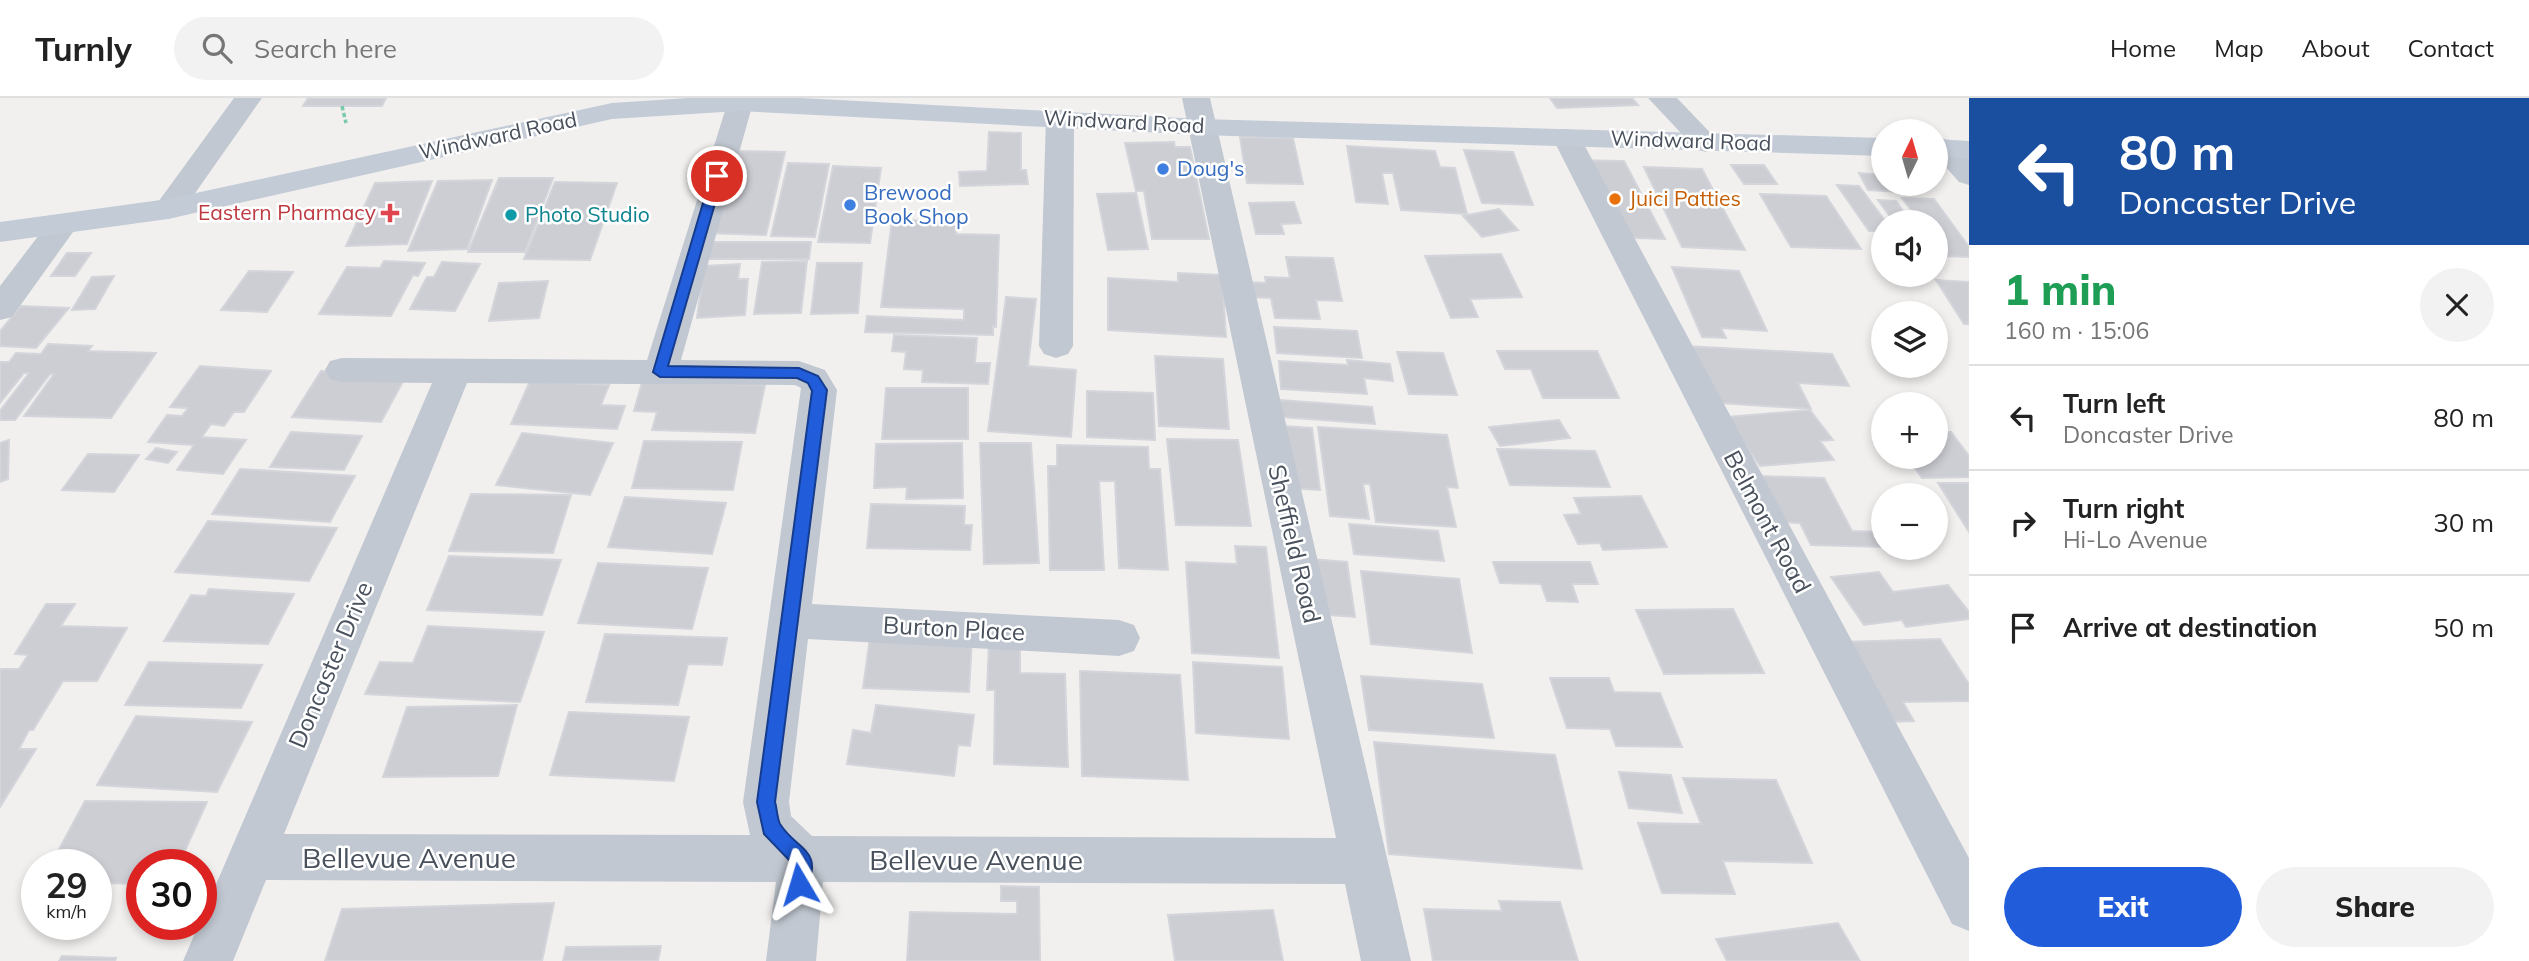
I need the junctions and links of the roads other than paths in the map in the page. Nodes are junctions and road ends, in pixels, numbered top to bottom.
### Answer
1 (248, 98) edge
2 (1662, 98) edge
3 (739, 103) junction
4 (614, 104) edge
5 (1198, 112) edge
6 (1060, 118) junction
7 (1566, 136) junction
8 (1706, 143) junction
9 (1871, 147) edge
10 (1950, 149) edge
11 (1969, 176) edge
12 (168, 209) junction
13 (63, 225) junction
14 (0, 232) edge
15 (0, 309) edge
16 (1056, 346) dead end
17 (342, 370) dead end
18 (455, 370) junction
19 (660, 372) junction
20 (789, 620) junction
21 (1119, 638) dead end
22 (251, 857) junction
23 (802, 859) junction
24 (1366, 861) junction
25 (1969, 907) edge
26 (208, 961) edge
27 (791, 961) edge
28 (1386, 961) edge

1 - 12 street
2 - 8 street
3 - 4 main road, Windward Road
3 - 6 main road, Windward Road
3 - 19 street
4 - 12 main road, Windward Road
5 - 6 main road, Windward Road
5 - 7 main road, Windward Road
5 - 24 street, Sheffield Road
6 - 16 street
7 - 8 main road, Windward Road
7 - 25 street, Belmont Road
8 - 9 main road, Windward Road
10 - 11 street
12 - 13 main road, Windward Road
13 - 14 main road, Windward Road
13 - 15 street
17 - 18 street
18 - 19 street
18 - 22 street, Doncaster Drive
19 - 20 street
20 - 21 street, Burton Place
20 - 23 street
22 - 23 street, Bellevue Avenue
22 - 26 street, Doncaster Drive
23 - 24 street, Bellevue Avenue
23 - 27 street
24 - 28 street, Sheffield Road

